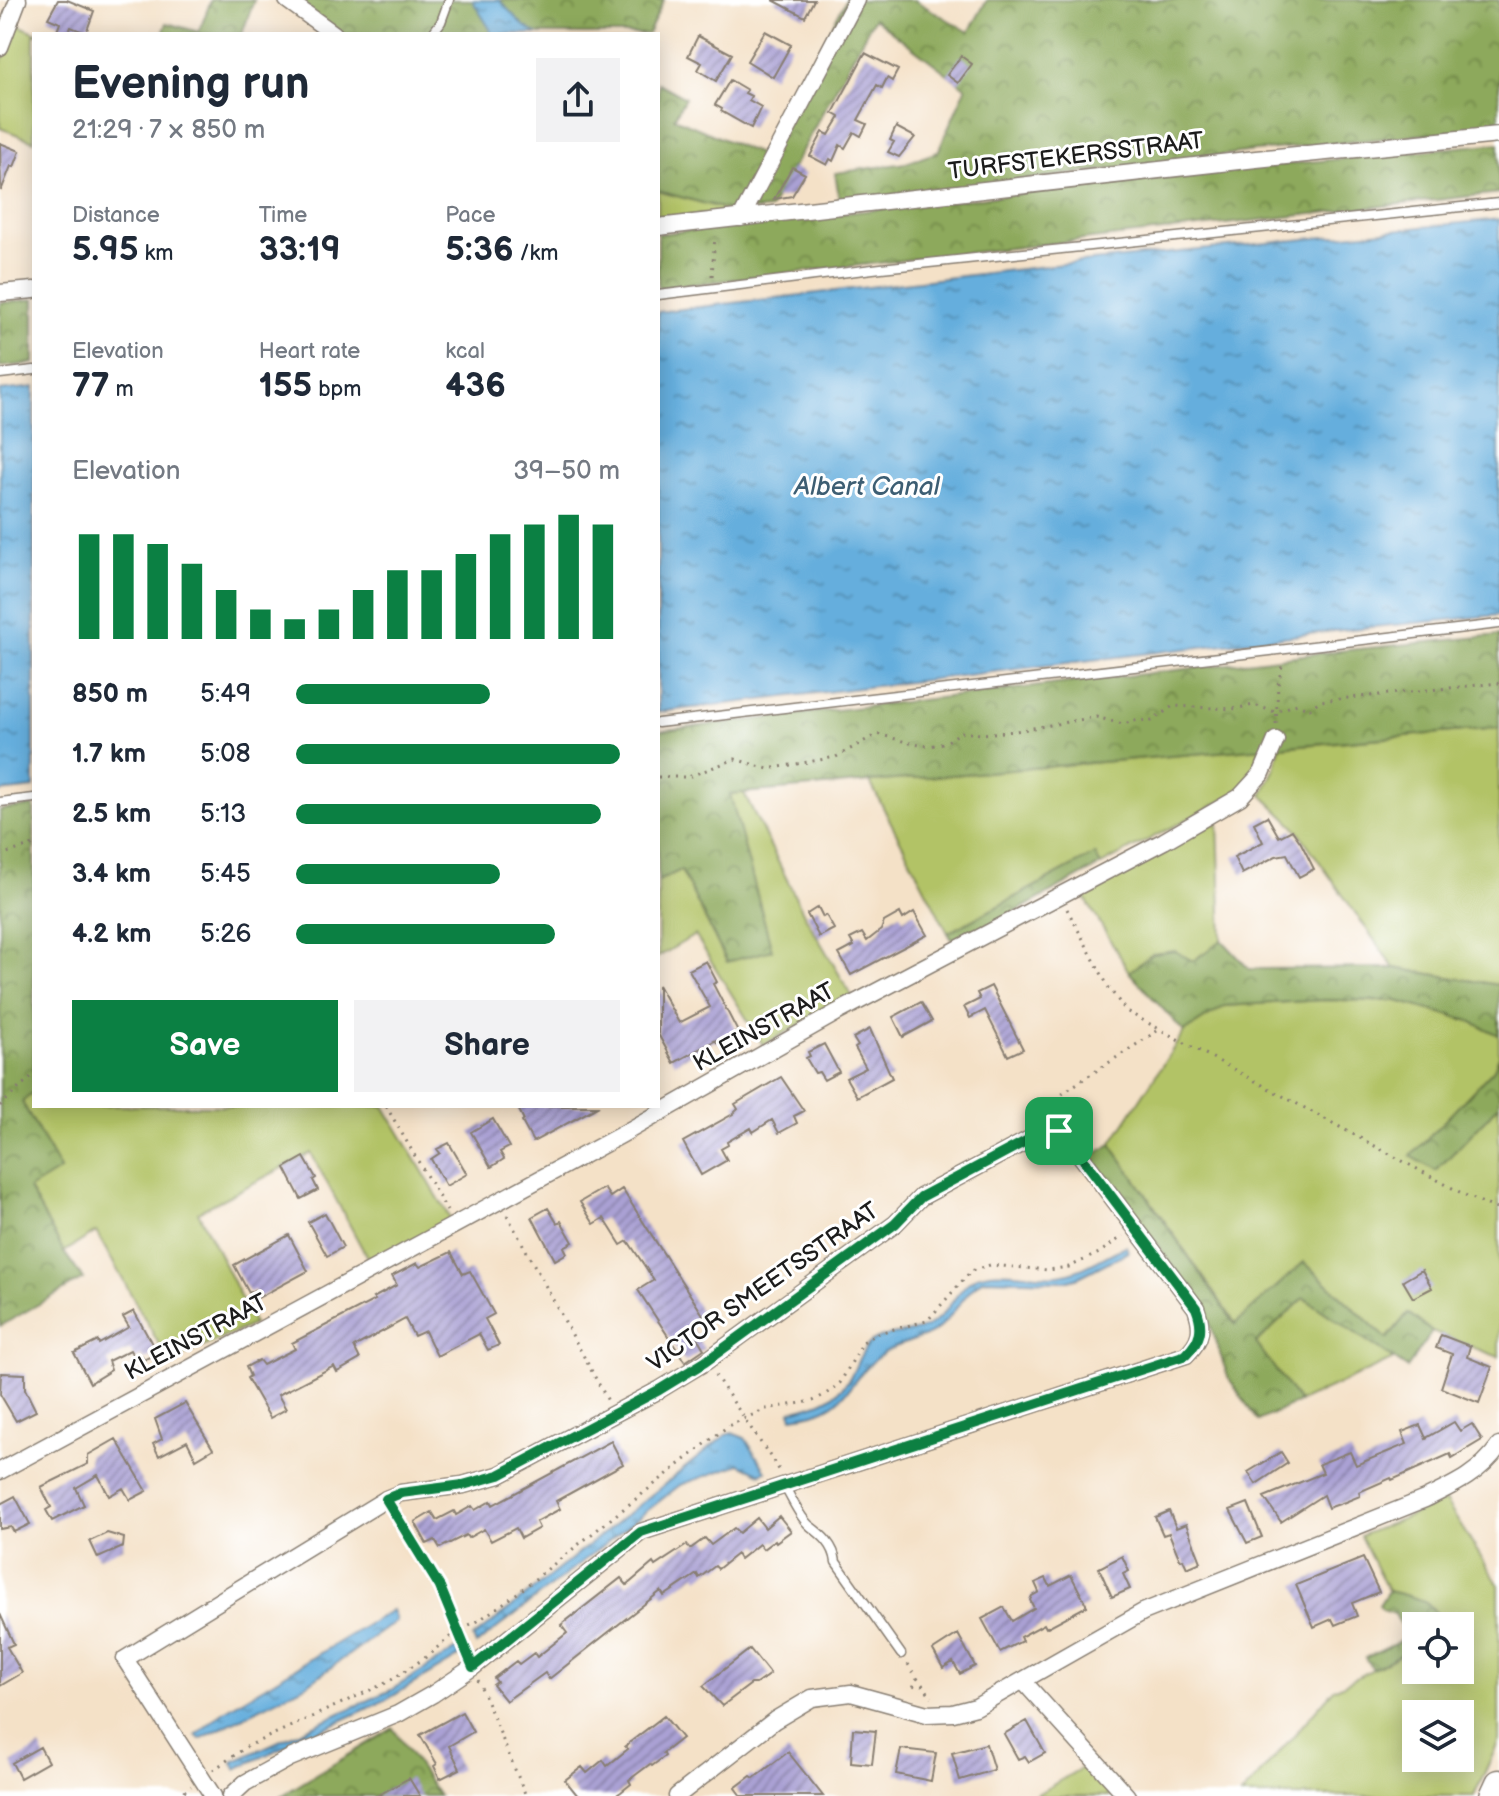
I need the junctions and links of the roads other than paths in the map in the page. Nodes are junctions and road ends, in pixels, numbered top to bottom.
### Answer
1 (18, 0) edge
2 (287, 0) edge
3 (449, 0) edge
4 (856, 0) edge
5 (331, 32) edge
6 (434, 32) edge
7 (0, 47) edge
8 (1499, 135) edge
9 (1499, 203) edge
10 (741, 218) junction
11 (660, 227) edge
12 (32, 290) edge
13 (0, 293) edge
14 (660, 295) edge
15 (32, 370) edge
16 (0, 374) edge
17 (1499, 624) edge
18 (660, 723) edge
19 (1276, 740) dead end
20 (32, 798) edge
21 (0, 802) edge
22 (1499, 1447) edge
23 (0, 1471) edge
24 (782, 1478) junction
25 (901, 1654) road end
26 (1023, 1681) junction
27 (1499, 1783) edge
28 (213, 1796) edge
29 (231, 1796) edge
30 (677, 1796) edge
31 (1127, 1796) edge
32 (1493, 1796) edge

1 - 7 street
2 - 5 street
3 - 6 lane
4 - 10 street
8 - 10 street, TURFSTEKERSSTRAAT
9 - 14 lane
10 - 11 street, TURFSTEKERSSTRAAT
12 - 13 street
15 - 16 lane
17 - 18 lane
19 - 23 street, KLEINSTRAAT
20 - 21 lane
22 - 26 street
24 - 25 lane
24 - 28 street, VICTOR SMEETSSTRAAT
24 - 29 street
26 - 30 street
26 - 31 street
27 - 32 highway

